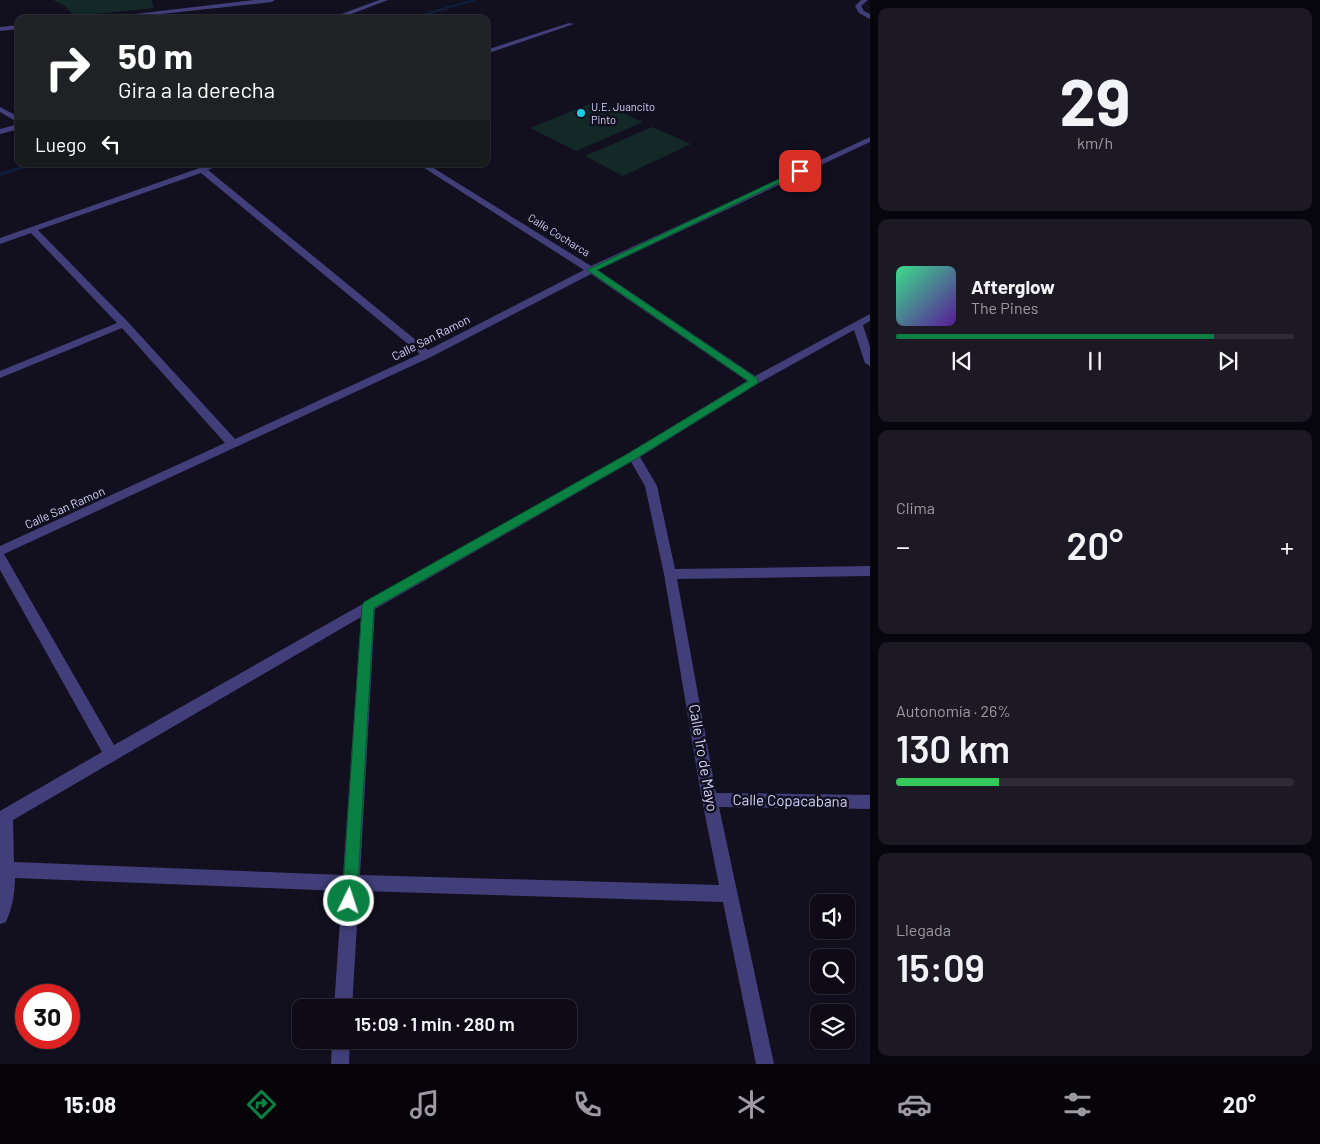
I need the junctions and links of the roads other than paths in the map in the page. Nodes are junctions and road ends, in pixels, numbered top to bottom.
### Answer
1 (272, 0) edge
2 (385, 0) edge
3 (865, 0) edge
4 (133, 15) edge
5 (342, 15) edge
6 (870, 17) edge
7 (571, 24) dead end
8 (15, 27) edge
9 (0, 29) edge
10 (490, 51) edge
11 (0, 109) edge
12 (15, 118) edge
13 (15, 127) edge
14 (0, 132) edge
15 (870, 138) edge
16 (210, 167) edge
17 (427, 167) edge
18 (203, 170) junction
19 (33, 230) junction
20 (0, 241) edge
21 (591, 270) junction
22 (870, 317) edge
23 (124, 324) junction
24 (858, 325) junction
25 (427, 355) junction
26 (870, 363) edge
27 (0, 375) edge
28 (755, 381) junction
29 (234, 445) junction
30 (633, 456) junction
31 (0, 552) edge
32 (0, 558) edge
33 (870, 571) edge
34 (670, 574) junction
35 (368, 606) junction
36 (111, 754) junction
37 (710, 800) junction
38 (870, 802) edge
39 (2, 818) edge
40 (6, 870) junction
41 (350, 883) junction
42 (730, 894) junction
43 (0, 916) edge
44 (344, 999) edge
45 (341, 1049) edge
46 (340, 1064) edge
47 (765, 1064) edge

1 - 4 street
2 - 5 street
3 - 6 street
7 - 10 street
8 - 9 street
11 - 12 street
13 - 14 street
15 - 21 street, Calle San Ramon
16 - 18 street
17 - 21 street, Calle Cocharca
18 - 19 street
18 - 25 street
19 - 20 street
19 - 23 street
21 - 25 street, Calle San Ramon
21 - 28 street, Calle Cocharca
22 - 24 street
23 - 27 street
23 - 29 street
24 - 26 street
24 - 28 street
25 - 29 street, Calle San Ramon
28 - 30 street
29 - 31 street, Calle San Ramon
30 - 34 street, Calle 1ro de Mayo
30 - 35 street
32 - 36 street
33 - 34 street
34 - 37 street, Calle 1ro de Mayo
35 - 36 street
35 - 41 street
36 - 39 street
37 - 38 street, Calle Copacabana
37 - 42 street, Calle 1ro de Mayo
39 - 40 street
40 - 41 street
40 - 43 street
41 - 42 street
41 - 44 street
42 - 47 street, Calle 1ro de Mayo
45 - 46 street

